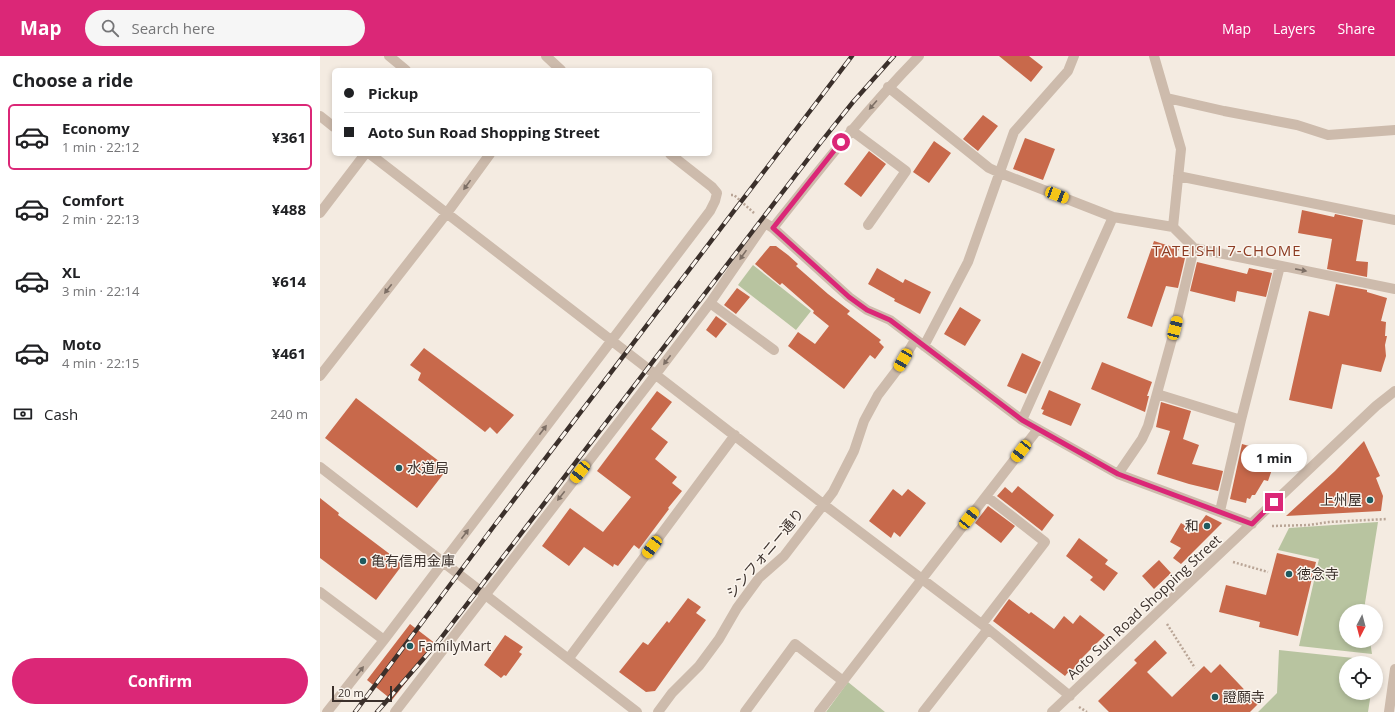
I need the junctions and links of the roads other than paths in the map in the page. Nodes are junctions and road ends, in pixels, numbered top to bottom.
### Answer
1 (389, 56) edge
2 (546, 56) edge
3 (919, 56) edge
4 (1074, 56) edge
5 (1154, 56) edge
6 (404, 68) edge
7 (558, 68) edge
8 (888, 87) junction
9 (1167, 98) junction
10 (320, 116) edge
11 (332, 125) edge
12 (851, 130) junction
13 (1395, 130) edge
14 (363, 156) edge
15 (373, 156) edge
16 (489, 156) edge
17 (673, 156) edge
18 (1000, 173) junction
19 (1178, 176) junction
20 (320, 213) edge
21 (446, 213) junction
22 (1113, 217) junction
23 (1395, 220) edge
24 (769, 225) junction
25 (868, 225) dead end
26 (1174, 227) junction
27 (1194, 248) junction
28 (1280, 266) junction
29 (1395, 289) edge
30 (710, 303) junction
31 (611, 340) junction
32 (915, 340) junction
33 (924, 346) junction
34 (774, 350) dead end
35 (656, 374) junction
36 (320, 376) edge
37 (1395, 391) edge
38 (1157, 394) junction
39 (1022, 420) junction
40 (1241, 420) junction
41 (1038, 429) junction
42 (735, 436) junction
43 (320, 467) edge
44 (1118, 474) junction
45 (986, 496) junction
46 (823, 504) junction
47 (1220, 511) junction
48 (1252, 524) junction
49 (444, 562) junction
50 (922, 580) junction
51 (320, 592) edge
52 (485, 594) junction
53 (985, 627) junction
54 (384, 640) junction
55 (569, 658) junction
56 (1395, 669) edge
57 (843, 681) junction
58 (1070, 696) junction
59 (1391, 711) edge
60 (327, 712) edge
61 (395, 712) edge
62 (638, 712) edge
63 (658, 712) edge
64 (745, 712) edge
65 (819, 712) edge
66 (923, 712) edge
67 (1052, 712) edge

1 - 6 street
2 - 7 street
3 - 8 street
4 - 18 street
5 - 9 street
8 -> 12 street
8 - 18 street
9 - 13 street
9 - 19 street
10 - 11 street
12 - 24 street
12 - 25 street
14 - 20 street
15 - 21 street
16 -> 21 street
17 - 31 street
18 - 22 street
18 - 33 street
19 - 23 street
19 - 26 street
21 - 31 street
21 -> 36 street
22 - 26 street
22 - 39 street
24 -> 30 street
24 - 32 street
26 - 27 street
27 - 28 street
27 - 38 street
28 -> 29 street
28 - 40 street
30 - 34 street
30 -> 35 street
31 - 35 street
49 -> 31 street
32 - 33 street
32 - 46 street, シンフォニー通り
33 - 39 street
35 - 42 street
35 -> 52 street
37 - 48 street, Aoto Sun Road Shopping Street
38 - 40 street
38 - 44 street
39 - 41 street
40 - 47 street
41 - 44 street
41 - 45 street
42 - 46 street
42 - 55 street
43 - 49 street
44 - 47 street
45 - 50 street
45 - 53 street
46 - 50 street
46 - 63 street, シンフォニー通り
47 - 48 street
48 - 58 street, Aoto Sun Road Shopping Street
49 - 52 street
49 - 54 street
50 - 53 street
50 - 57 street
51 - 54 street
52 - 55 street
52 - 61 street
53 - 58 street
53 - 66 street
60 -> 54 street
55 - 62 street
56 - 59 street
57 - 64 street
57 - 65 street
58 - 67 street, Aoto Sun Road Shopping Street

